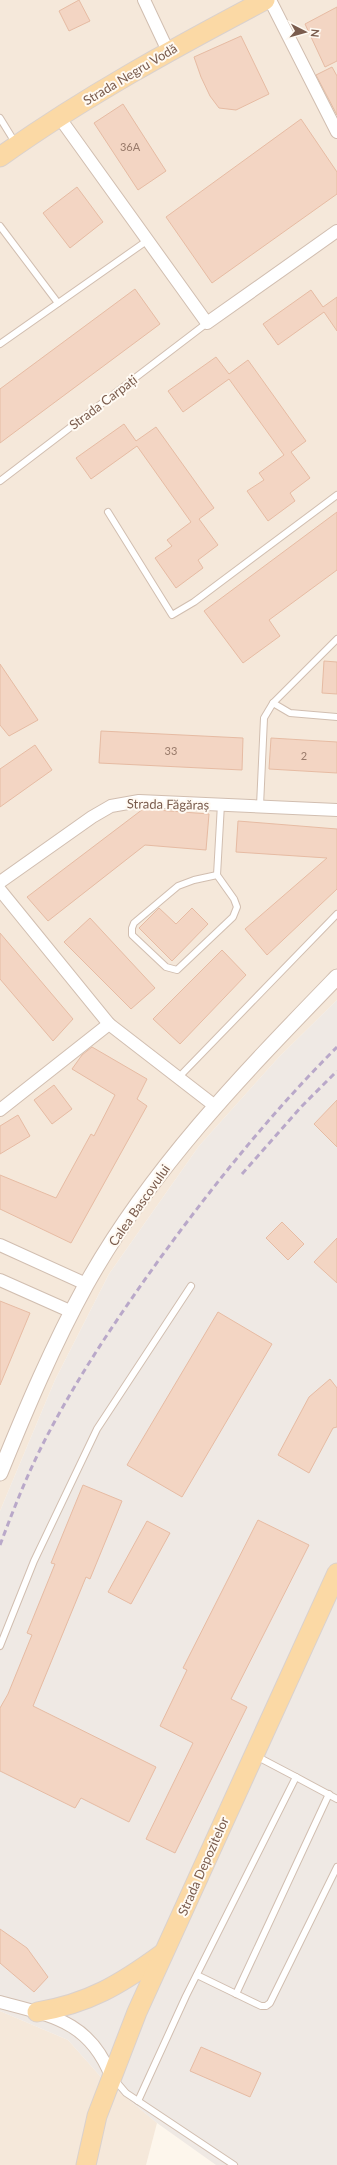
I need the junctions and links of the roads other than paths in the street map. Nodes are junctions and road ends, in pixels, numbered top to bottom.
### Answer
1 (144, 0) edge
2 (265, 0) edge
3 (270, 0) edge
4 (168, 51) junction
5 (59, 117) junction
6 (0, 118) edge
7 (337, 132) edge
8 (17, 145) junction
9 (0, 157) edge
10 (0, 226) edge
11 (337, 231) edge
12 (148, 240) junction
13 (58, 303) junction
14 (207, 323) junction
15 (0, 344) edge
16 (0, 481) edge
17 (337, 496) edge
18 (108, 512) dead end
19 (337, 640) edge
20 (273, 703) junction
21 (337, 717) edge
22 (221, 804) junction
23 (260, 806) junction
24 (337, 810) edge
25 (217, 876) junction
26 (0, 882) edge
27 (0, 890) edge
28 (337, 914) edge
29 (337, 977) edge
30 (109, 1024) junction
31 (178, 1078) junction
32 (215, 1106) junction
33 (0, 1110) edge
34 (0, 1245) edge
35 (0, 1280) edge
36 (86, 1284) junction
37 (191, 1286) dead end
38 (72, 1312) junction
39 (0, 1473) edge
40 (337, 1573) edge
41 (0, 1646) edge
42 (253, 1755) junction
43 (296, 1777) junction
44 (329, 1794) junction
45 (337, 1798) edge
46 (337, 1867) edge
47 (163, 1953) junction
48 (197, 1975) junction
49 (236, 1994) junction
50 (0, 2002) edge
51 (37, 2012) junction
52 (111, 2076) junction
53 (138, 2101) junction
54 (86, 2165) edge
55 (234, 2165) edge

1 - 4 street
2 - 4 main road, Strada Negru Vodă
3 - 7 street
4 - 5 main road, Strada Negru Vodă
5 - 8 main road, Strada Negru Vodă
5 - 12 street
6 - 8 lane
8 - 9 main road, Strada Negru Vodă
10 - 13 lane
11 - 14 street, Strada Carpați
12 - 13 lane
12 - 14 street
13 - 15 lane
14 - 16 lane, Strada Carpați
17 - 18 lane
19 - 20 lane
20 - 21 lane
20 - 23 lane
22 - 23 street, Strada Făgăraș
22 - 25 lane
22 - 26 street, Strada Făgăraș
23 - 24 street, Strada Făgăraș
25 - 25 lane
27 - 30 street
28 - 31 lane
29 - 32 street, Calea Bascovului
30 - 31 street
30 - 33 street
31 - 32 street
32 - 36 street, Calea Bascovului
34 - 36 street
35 - 38 street
36 - 38 street, Calea Bascovului
37 - 41 lane
38 - 39 street, Calea Bascovului
40 - 42 main road, Strada Depozitelor
42 - 43 lane
42 - 47 main road, Strada Depozitelor
43 - 44 lane
43 - 48 lane
44 - 45 lane
44 - 49 lane
46 - 49 lane
47 - 51 main road
47 - 52 main road, Strada Depozitelor
48 - 49 lane
48 - 53 lane
50 - 51 street
51 - 52 street
52 - 53 lane
52 - 54 main road, Strada Depozitelor
53 - 55 lane

